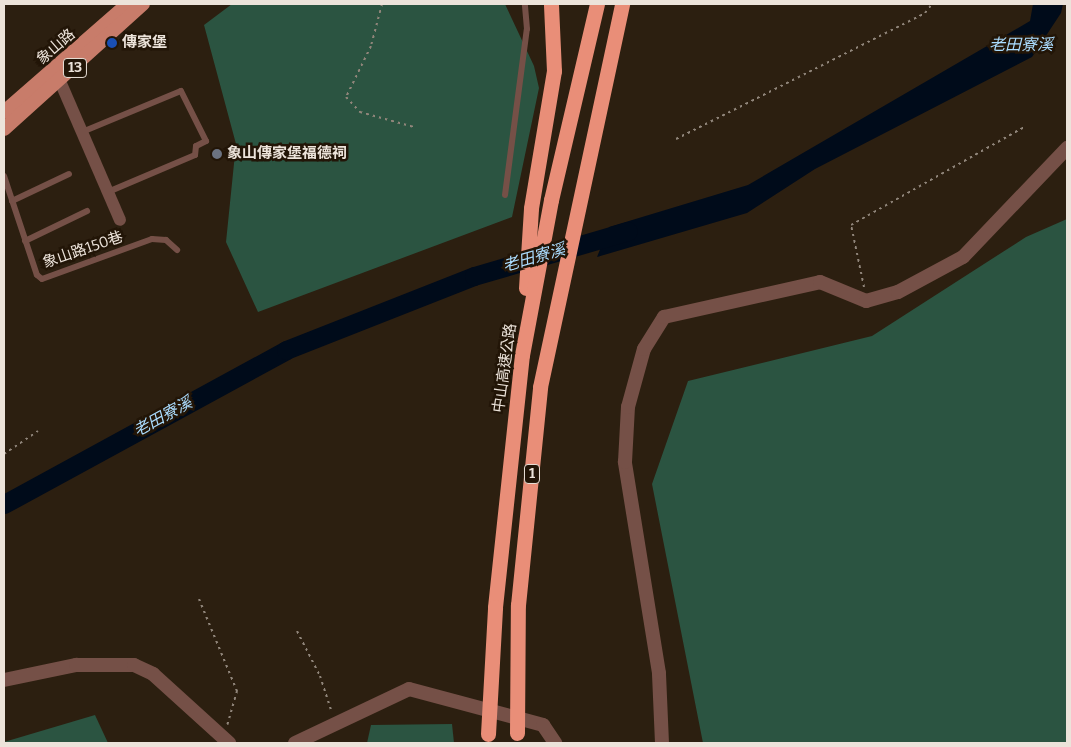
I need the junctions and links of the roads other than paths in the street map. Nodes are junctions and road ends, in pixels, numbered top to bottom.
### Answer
1 (128, 4) edge
2 (143, 4) edge
3 (525, 4) edge
4 (551, 4) edge
5 (597, 4) edge
6 (622, 4) edge
7 (631, 4) edge
8 (612, 50) junction
9 (58, 75) junction
10 (4, 112) edge
11 (4, 129) edge
12 (82, 132) junction
13 (1067, 148) edge
14 (69, 174) dead end
15 (4, 176) edge
16 (108, 192) junction
17 (505, 195) dead end
18 (12, 201) junction
19 (87, 211) dead end
20 (120, 220) dead end
21 (25, 241) junction
22 (177, 250) dead end
23 (522, 355) junction
24 (4, 680) edge
25 (488, 738) edge
26 (517, 738) edge
27 (226, 741) edge
28 (295, 743) edge
29 (555, 743) edge
30 (662, 743) edge

1 - 9 main road, 象山路 / 13
2 - 9 main road, 象山路 / 13
3 - 17 lane
4 - 23 highway
5 - 23 highway, 中山高速公路 / 1
6 - 8 highway, 1
7 - 8 highway
8 - 26 highway, 1, bridge
9 - 10 main road, 象山路 / 13
9 - 11 main road, 象山路 / 13
9 - 12 street
12 - 16 street
12 - 16 lane
13 - 30 street
14 - 18 lane
15 - 18 lane, 象山路150巷
16 - 20 street
18 - 21 lane, 象山路150巷
19 - 21 lane
21 - 22 lane, 象山路150巷
23 - 25 highway, 中山高速公路 / 1, bridge
24 - 27 street
28 - 29 street

